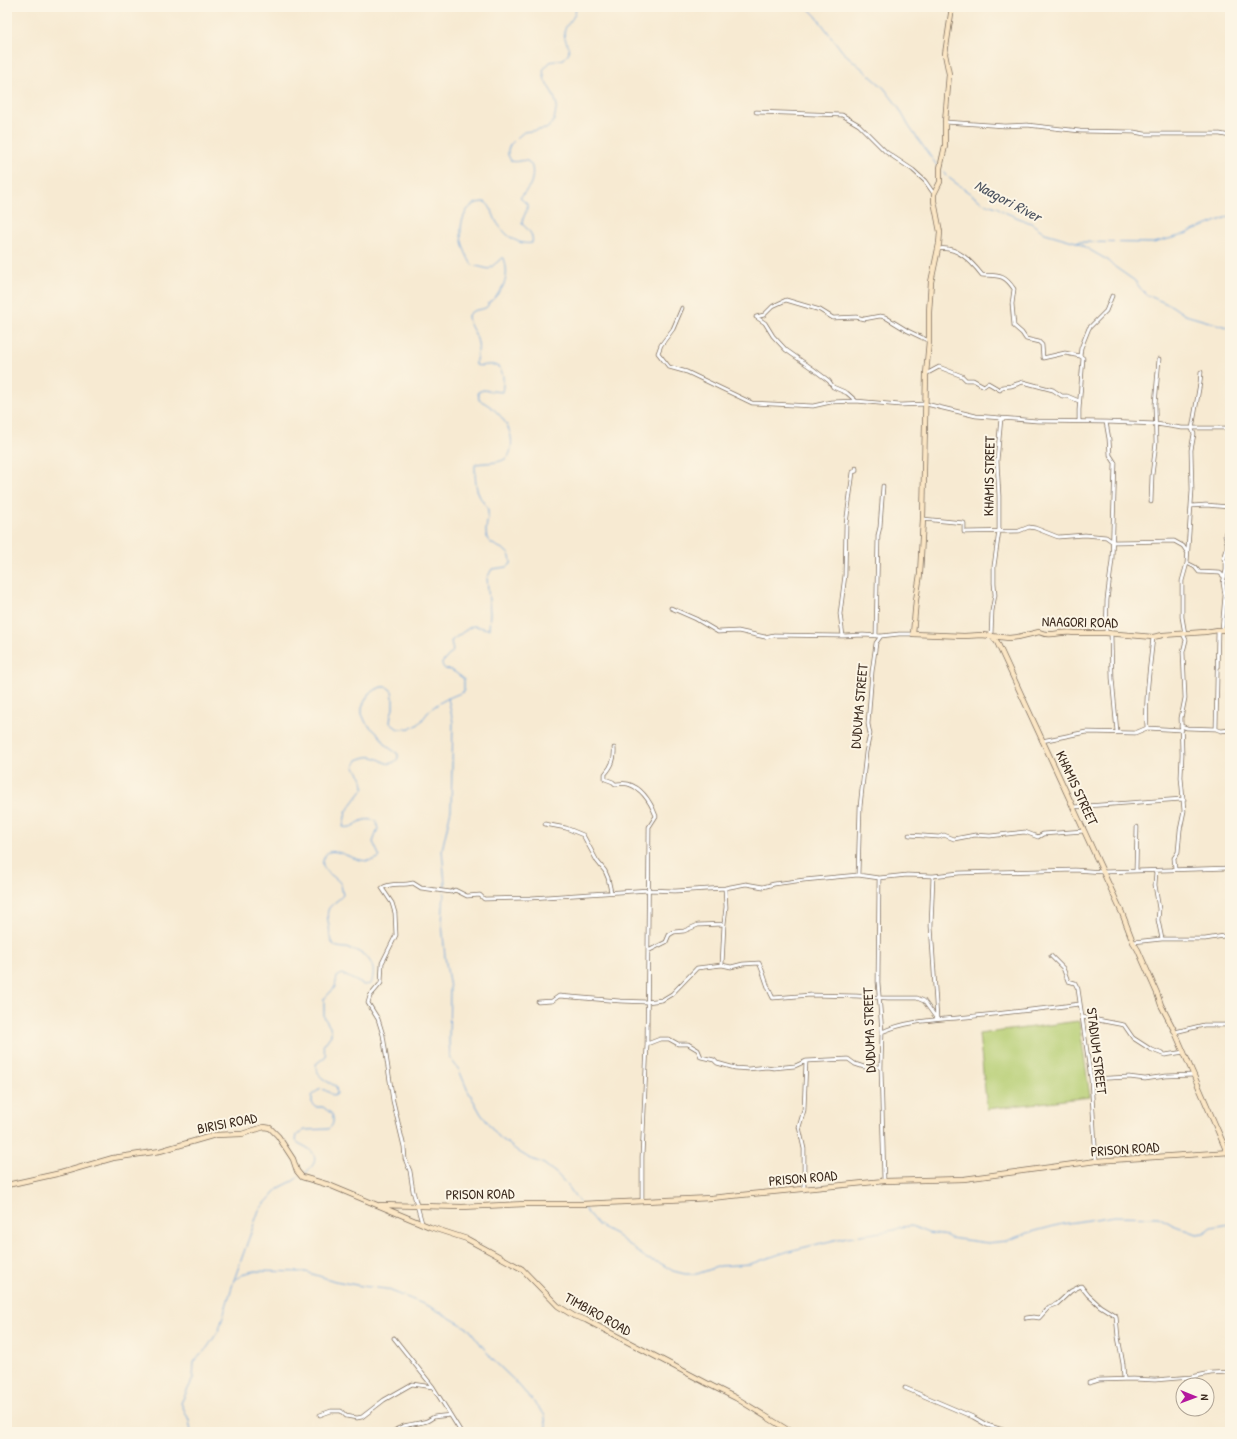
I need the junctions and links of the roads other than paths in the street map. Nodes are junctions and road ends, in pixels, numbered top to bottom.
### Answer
1 (952, 7) edge
2 (756, 112) dead end
3 (944, 122) junction
4 (1230, 136) edge
5 (934, 194) junction
6 (936, 250) junction
7 (1112, 296) dead end
8 (682, 308) dead end
9 (929, 341) junction
10 (1080, 356) junction
11 (1159, 359) dead end
12 (1201, 372) dead end
13 (926, 374) junction
14 (856, 401) junction
15 (1079, 401) junction
16 (926, 404) junction
17 (1001, 418) junction
18 (1079, 421) junction
19 (1106, 422) junction
20 (1156, 424) junction
21 (1230, 428) edge
22 (1192, 429) junction
23 (1230, 447) edge
24 (856, 468) dead end
25 (882, 486) dead end
26 (1230, 500) edge
27 (1152, 502) dead end
28 (1191, 506) junction
29 (1229, 507) edge
30 (923, 519) junction
31 (999, 531) junction
32 (1113, 542) junction
33 (1187, 552) junction
34 (1187, 563) junction
35 (1230, 569) edge
36 (1226, 570) junction
37 (1224, 577) junction
38 (671, 608) dead end
39 (1220, 630) junction
40 (1230, 630) edge
41 (1109, 633) junction
42 (914, 634) junction
43 (1184, 634) junction
44 (991, 635) junction
45 (843, 636) junction
46 (872, 636) junction
47 (876, 636) junction
48 (881, 636) junction
49 (1153, 637) junction
50 (876, 643) junction
51 (1182, 726) junction
52 (1147, 728) junction
53 (1216, 729) junction
54 (1182, 730) junction
55 (1230, 730) edge
56 (1117, 732) junction
57 (1042, 741) junction
58 (614, 748) dead end
59 (1184, 800) junction
60 (1073, 807) junction
61 (545, 824) dead end
62 (1137, 827) dead end
63 (1084, 831) junction
64 (909, 835) dead end
65 (1230, 868) edge
66 (1175, 869) junction
67 (1136, 870) junction
68 (1156, 871) junction
69 (1103, 872) junction
70 (858, 875) junction
71 (932, 876) junction
72 (879, 878) junction
73 (725, 888) junction
74 (649, 890) junction
75 (611, 892) junction
76 (724, 924) junction
77 (1230, 935) edge
78 (1162, 939) junction
79 (1133, 942) junction
80 (648, 951) junction
81 (1051, 956) dead end
82 (722, 965) junction
83 (879, 997) junction
84 (538, 1002) dead end
85 (647, 1002) junction
86 (1080, 1004) junction
87 (1082, 1017) junction
88 (937, 1019) junction
89 (1230, 1025) edge
90 (882, 1032) junction
91 (1175, 1032) junction
92 (647, 1044) junction
93 (1184, 1052) junction
94 (806, 1061) junction
95 (881, 1067) junction
96 (1194, 1075) junction
97 (1091, 1079) junction
98 (1229, 1152) edge
99 (1230, 1158) edge
100 (1096, 1161) junction
101 (884, 1181) junction
102 (7, 1185) edge
103 (804, 1190) junction
104 (642, 1201) junction
105 (376, 1205) junction
106 (417, 1206) junction
107 (422, 1223) junction
108 (1026, 1318) dead end
109 (394, 1338) dead end
110 (1230, 1372) edge
111 (1124, 1379) junction
112 (1089, 1383) dead end
113 (433, 1387) junction
114 (905, 1388) dead end
115 (320, 1415) dead end
116 (450, 1415) junction
117 (393, 1432) edge
118 (461, 1432) edge
119 (791, 1432) edge
120 (1009, 1432) edge

1 - 3 street
2 - 5 street
3 - 4 street
3 - 5 street
5 - 6 street
6 - 9 street
6 - 10 street
7 - 10 street
8 - 14 street
9 - 13 street
9 - 14 street
10 - 15 street
11 - 20 street
12 - 22 street
13 - 15 street
13 - 16 street
14 - 16 street
15 - 18 street
16 - 17 street
16 - 30 street
17 - 18 street
17 - 31 street, KHAMIS STREET
18 - 19 street
19 - 20 street
19 - 32 street
20 - 22 street
20 - 27 street
21 - 22 street
22 - 28 street
23 - 26 street
24 - 45 street
25 - 47 street
28 - 29 street
28 - 33 street
29 - 36 street
30 - 31 street
30 - 42 street
31 - 32 street
31 - 44 street, KHAMIS STREET
32 - 33 street
32 - 41 street
33 - 34 street
34 - 37 street
34 - 43 street
35 - 36 street
36 - 37 street
37 - 39 street
38 - 45 street, NAAGORI ROAD
39 - 40 street, NAAGORI ROAD
39 - 43 street, NAAGORI ROAD
39 - 53 street
41 - 44 street, NAAGORI ROAD
41 - 49 street, NAAGORI ROAD
41 - 56 street
42 - 44 street, NAAGORI ROAD
42 - 48 street, NAAGORI ROAD
43 - 49 street, NAAGORI ROAD
43 - 51 street
44 - 57 street, KHAMIS STREET
45 - 46 street, NAAGORI ROAD
46 - 47 street, NAAGORI ROAD
46 - 50 street
47 - 48 street, NAAGORI ROAD
48 - 50 street, DUDUMA STREET
49 - 52 street
50 - 70 street, DUDUMA STREET
51 - 53 street
51 - 54 street
52 - 54 street
52 - 56 street
53 - 55 street
54 - 59 street
56 - 57 street
57 - 60 street, KHAMIS STREET
58 - 74 street
59 - 60 street
59 - 66 street
60 - 63 street, KHAMIS STREET
61 - 75 street
62 - 67 street
63 - 64 street
63 - 69 street, KHAMIS STREET
65 - 66 street
66 - 68 street
67 - 68 street
67 - 69 street
68 - 78 street
69 - 71 street
69 - 79 street, KHAMIS STREET
70 - 72 street
70 - 73 street
71 - 72 street
71 - 88 street
72 - 83 street, DUDUMA STREET
73 - 74 street
73 - 76 street
74 - 75 street
74 - 80 street
75 - 106 street
76 - 80 street
76 - 82 street
77 - 78 street
78 - 79 street
79 - 91 street, KHAMIS STREET
80 - 85 street
81 - 86 street, STADIUM STREET
82 - 83 street
82 - 85 street
83 - 88 street
83 - 90 street, DUDUMA STREET
84 - 85 street
85 - 92 street
86 - 87 street, STADIUM STREET
86 - 88 street
87 - 93 street
87 - 97 street, STADIUM STREET
88 - 90 street
89 - 91 street
90 - 95 street, DUDUMA STREET
91 - 93 street, KHAMIS STREET
92 - 94 street
92 - 104 street
93 - 96 street, KHAMIS STREET
94 - 95 street
94 - 103 street
95 - 101 street, DUDUMA STREET
96 - 97 street
96 - 98 street, KHAMIS STREET
97 - 100 street, STADIUM STREET
98 - 99 street
98 - 100 street, PRISON ROAD
100 - 101 street, PRISON ROAD
101 - 103 street, PRISON ROAD
102 - 105 street, BIRISI ROAD
103 - 104 street, PRISON ROAD
104 - 106 street, PRISON ROAD
105 - 106 street, PRISON ROAD
105 - 107 street, TIMBIRO ROAD
106 - 107 street
107 - 119 street, TIMBIRO ROAD
108 - 111 street
109 - 113 street
110 - 111 street
111 - 112 street
113 - 115 street
113 - 116 street
114 - 120 street
116 - 117 street
116 - 118 street

